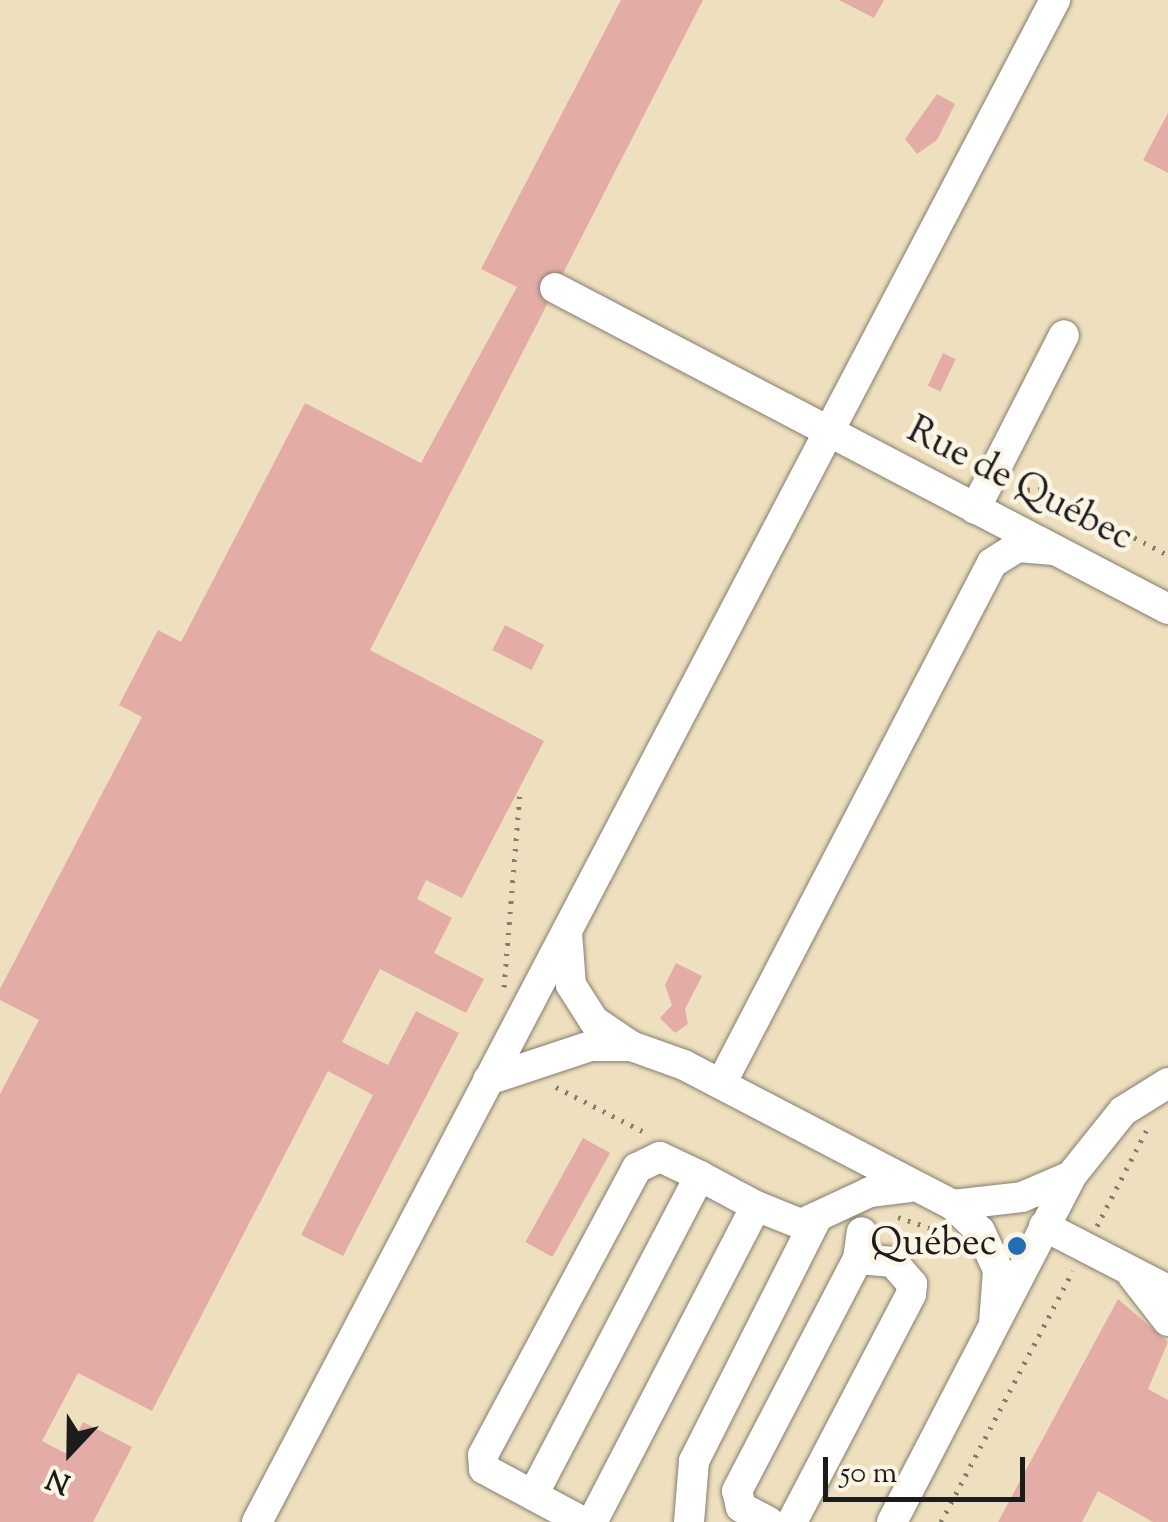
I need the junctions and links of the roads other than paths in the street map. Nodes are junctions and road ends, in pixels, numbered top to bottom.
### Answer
1 (1055, 0) edge
2 (555, 288) dead end
3 (1064, 335) dead end
4 (832, 436) junction
5 (984, 513) junction
6 (1067, 555) junction
7 (1168, 610) edge
8 (567, 929) junction
9 (631, 1046) junction
10 (488, 1080) junction
11 (1168, 1083) edge
12 (720, 1084) junction
13 (795, 1124) junction
14 (814, 1159) dead end
15 (700, 1176) junction
16 (1071, 1176) junction
17 (910, 1187) junction
18 (849, 1201) junction
19 (953, 1205) junction
20 (756, 1206) junction
21 (816, 1220) junction
22 (1044, 1226) junction
23 (860, 1245) junction
24 (1128, 1270) junction
25 (1168, 1290) edge
26 (1168, 1321) edge
27 (994, 1323) junction
28 (532, 1495) junction
29 (731, 1514) edge
30 (257, 1522) edge
31 (583, 1522) edge
32 (592, 1522) edge
33 (688, 1522) edge
34 (770, 1522) edge
35 (792, 1522) edge
36 (892, 1522) edge

1 - 4 street
2 - 4 street, Rue de Québec
3 - 5 street
4 - 5 street, Rue de Québec
4 - 8 street
5 - 6 street, Rue de Québec
6 - 7 street, Rue de Québec
6 - 12 street
8 - 9 street
8 - 10 street
9 - 10 street
9 - 12 street
10 - 30 street
11 - 16 street
12 - 13 street
13 - 14 street
13 - 17 street
15 - 20 street
15 - 28 street
15 - 28 street
16 - 19 street
16 - 22 street
17 - 18 street
17 - 19 street
18 - 21 street
18 - 23 street
19 - 27 street
20 - 21 street
20 - 32 street
21 - 33 street
22 - 24 street
22 - 27 street
23 - 29 street
23 - 35 street
24 - 25 street
24 - 26 street
27 - 36 street
28 - 31 street
29 - 34 street

